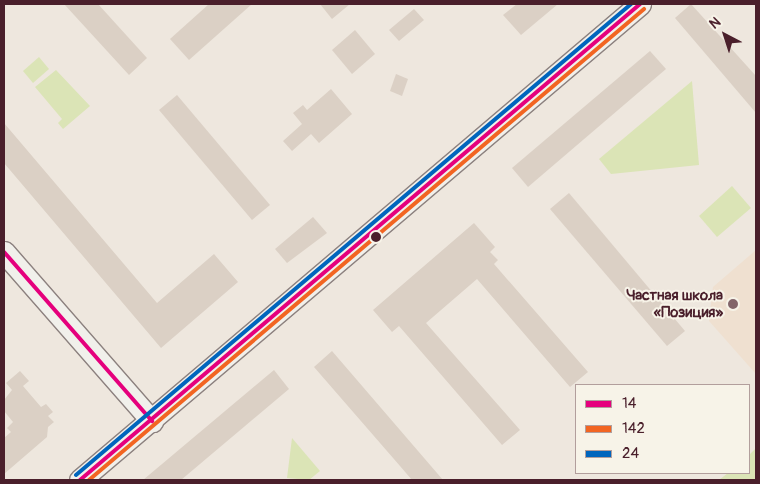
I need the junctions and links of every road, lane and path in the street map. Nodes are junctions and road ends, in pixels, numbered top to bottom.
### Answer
1 (640, 4) edge
2 (4, 252) edge
3 (152, 421) junction
4 (80, 480) edge

1 - 3 street
2 - 3 street
3 - 4 street

